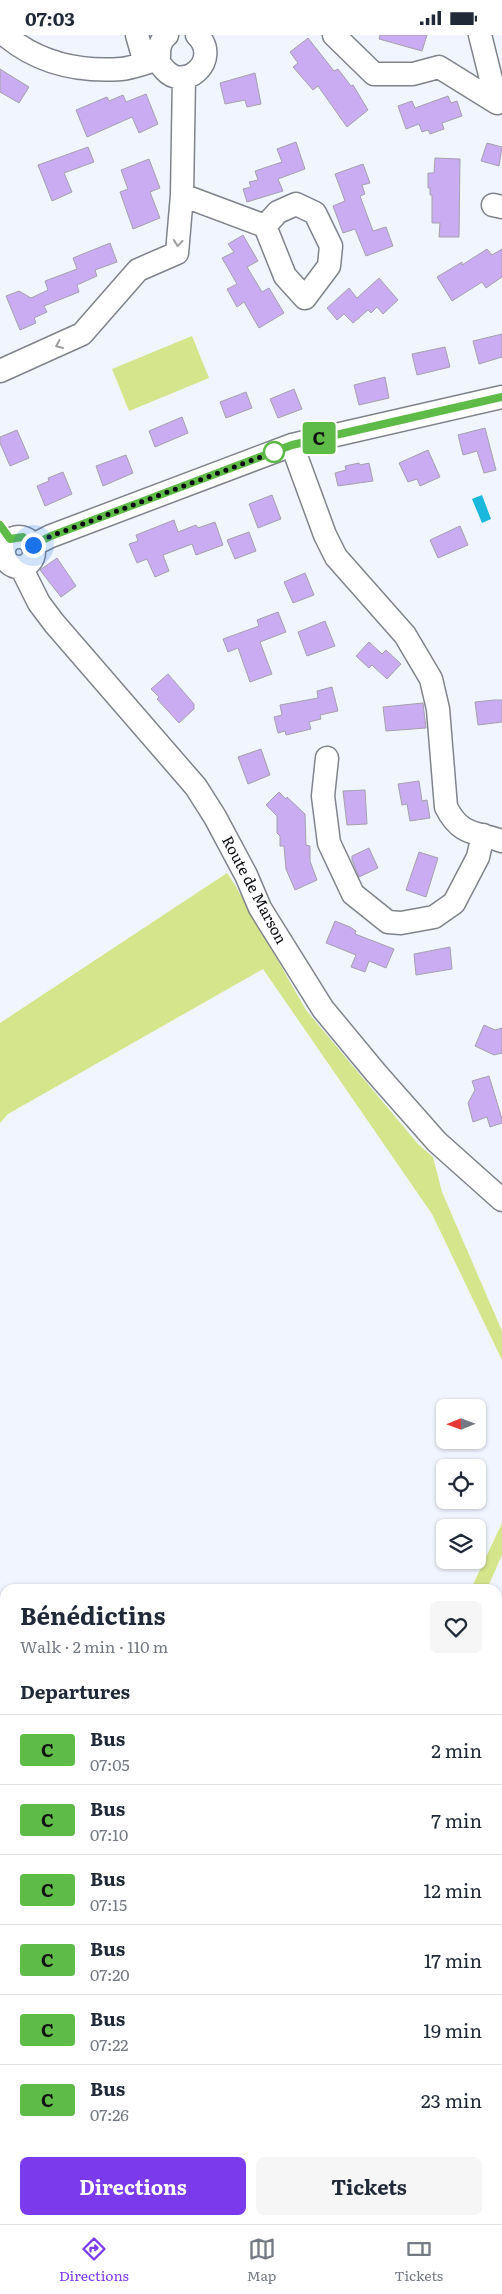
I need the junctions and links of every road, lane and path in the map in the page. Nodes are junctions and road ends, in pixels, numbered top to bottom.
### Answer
1 (5, 35) edge
2 (137, 35) edge
3 (167, 35) edge
4 (198, 35) edge
5 (334, 35) edge
6 (480, 35) edge
7 (152, 61) junction
8 (184, 77) junction
9 (182, 195) junction
10 (265, 226) dead end
11 (0, 371) edge
12 (502, 397) edge
13 (292, 445) junction
14 (5, 532) edge
15 (33, 545) junction
16 (21, 567) junction
17 (327, 758) dead end
18 (493, 838) edge
19 (502, 1200) edge

1 - 7 street
2 - 7 street
3 - 7 street
4 - 8 street
5 - 6 street
7 - 8 street
8 - 9 street
9 - 10 street
9 -> 11 street
12 - 13 street
13 - 15 street
13 - 18 street
14 - 15 street
14 - 16 street
15 - 16 street
16 - 19 street, Route de Marson
17 - 18 street

